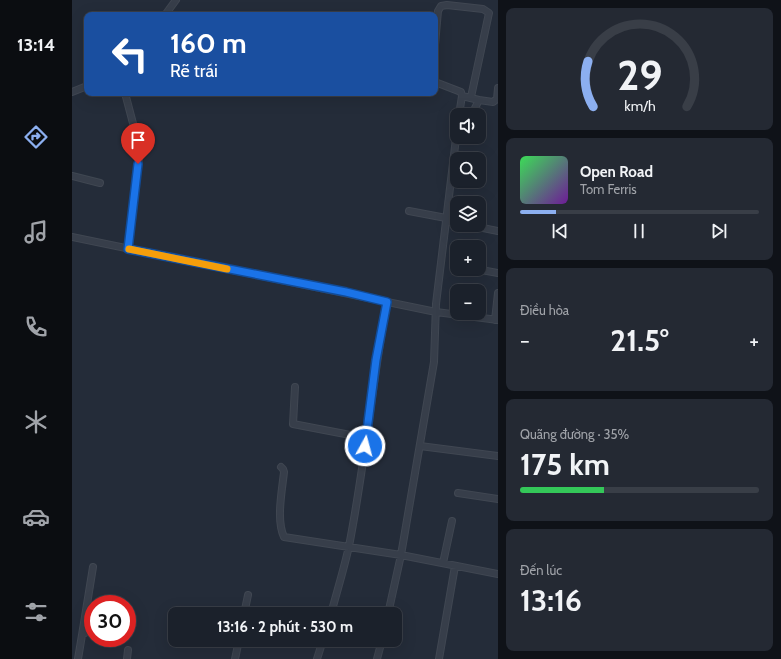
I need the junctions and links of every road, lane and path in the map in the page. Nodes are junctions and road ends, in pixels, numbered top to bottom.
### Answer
1 (176, 0) edge
2 (167, 12) edge
3 (438, 12) edge
4 (438, 83) edge
5 (84, 87) edge
6 (498, 88) edge
7 (72, 92) edge
8 (126, 96) edge
9 (462, 96) junction
10 (471, 97) junction
11 (479, 100) junction
12 (460, 108) edge
13 (474, 108) edge
14 (455, 144) edge
15 (72, 176) edge
16 (100, 182) dead end
17 (409, 211) dead end
18 (446, 219) junction
19 (450, 220) edge
20 (486, 229) edge
21 (498, 231) edge
22 (72, 237) edge
23 (128, 249) junction
24 (486, 271) edge
25 (498, 273) edge
26 (498, 293) edge
27 (387, 302) junction
28 (436, 312) junction
29 (496, 320) edge
30 (294, 387) dead end
31 (366, 438) junction
32 (420, 446) junction
33 (498, 456) edge
34 (281, 467) dead end
35 (458, 492) dead end
36 (498, 499) edge
37 (452, 521) dead end
38 (348, 548) junction
39 (401, 555) junction
40 (444, 563) junction
41 (454, 566) junction
42 (93, 567) dead end
43 (498, 574) edge
44 (248, 595) dead end
45 (245, 607) edge
46 (332, 607) edge
47 (390, 607) edge
48 (82, 635) joint
49 (237, 647) edge
50 (321, 647) edge
51 (380, 647) edge
52 (128, 650) dead end
53 (78, 659) edge
54 (127, 659) edge
55 (234, 659) edge
56 (317, 659) edge
57 (377, 659) edge
58 (439, 659) edge

1 - 2 street
3 - 10 street
4 - 9 street
5 - 7 street
6 - 11 street
8 - 23 street
9 - 10 street
9 - 12 street
10 - 11 street
11 - 13 street
14 - 18 street
15 - 16 street
17 - 18 street
18 - 19 street
18 - 28 street
20 - 21 street
22 - 23 street
23 - 27 street
24 - 25 street
26 - 29 street
27 - 28 street
27 - 31 street
28 - 29 street
28 - 32 street
30 - 31 street
31 - 38 street
32 - 33 street
32 - 39 street
34 - 38 street
35 - 36 street
37 - 40 street
38 - 39 street
38 - 46 street
39 - 40 street
39 - 47 street
40 - 41 street
41 - 43 street
41 - 58 street
42 - 48 street
44 - 45 street
48 - 53 street
49 - 55 street
50 - 56 street
51 - 57 street
52 - 54 street

